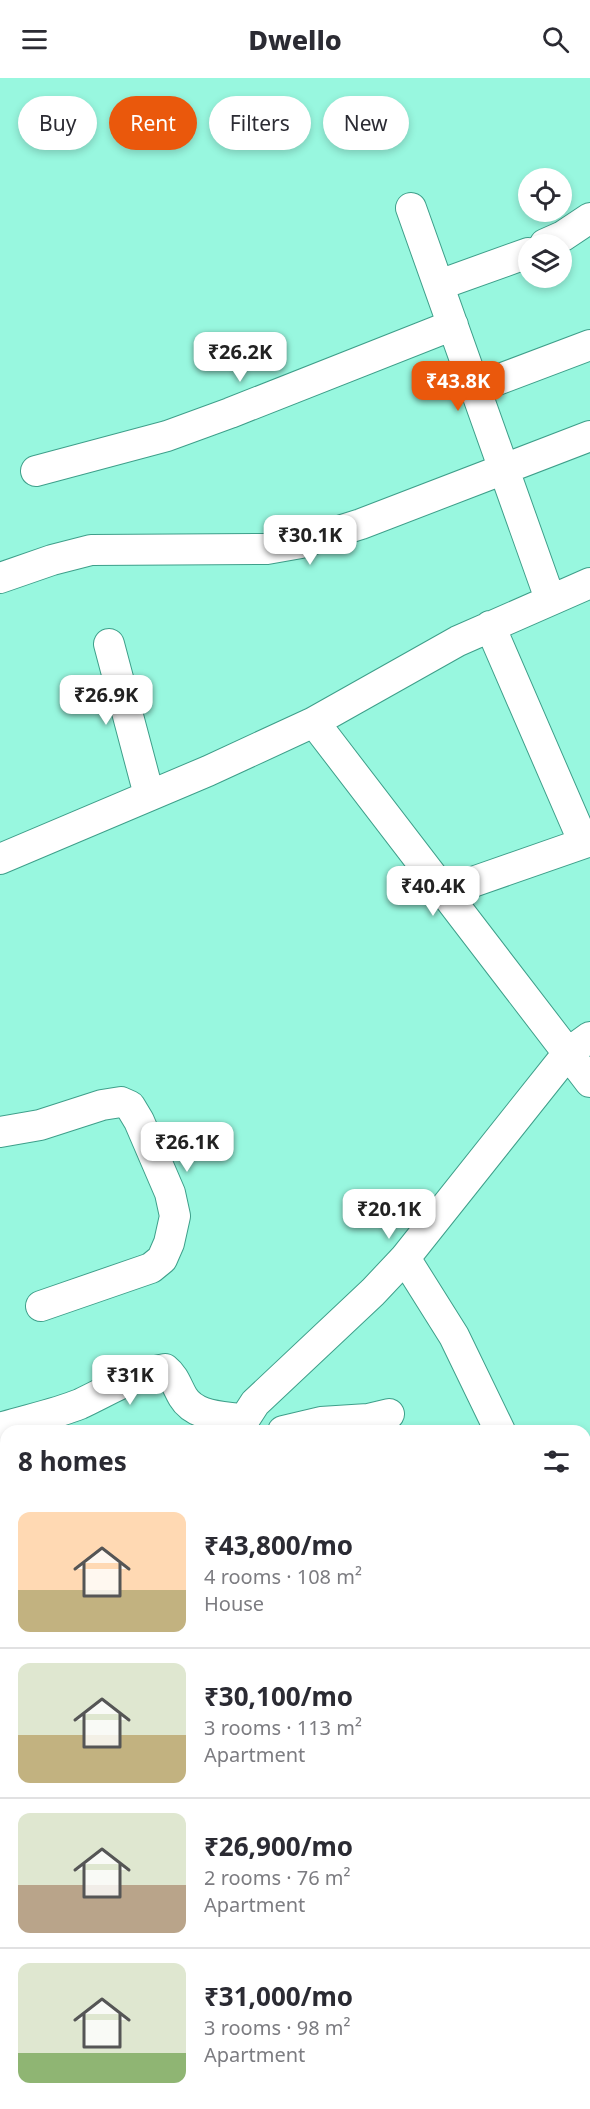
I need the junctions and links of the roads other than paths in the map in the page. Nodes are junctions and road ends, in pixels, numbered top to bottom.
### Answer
1 (411, 208) dead end
2 (590, 218) edge
3 (566, 234) edge
4 (518, 257) edge
5 (439, 285) junction
6 (453, 324) junction
7 (590, 345) edge
8 (476, 388) junction
9 (590, 436) edge
10 (504, 469) junction
11 (36, 471) dead end
12 (0, 578) edge
13 (590, 583) edge
14 (550, 599) junction
15 (490, 626) junction
16 (110, 644) dead end
17 (314, 722) junction
18 (149, 795) junction
19 (587, 842) edge
20 (0, 859) edge
21 (444, 892) junction
22 (579, 1045) edge
23 (590, 1082) edge
24 (0, 1132) edge
25 (405, 1258) junction
26 (41, 1306) dead end
27 (389, 1414) dead end
28 (10, 1425) edge
29 (243, 1425) edge
30 (308, 1425) edge
31 (498, 1425) edge

1 - 5 street
2 - 3 street
4 - 5 street
5 - 6 street
6 - 8 street
6 - 11 street
7 - 8 street
8 - 10 street
9 - 10 street
10 - 12 street
10 - 14 street
13 - 14 street
14 - 15 street
15 - 17 street
15 - 19 street
16 - 18 street
17 - 18 street
17 - 21 street
18 - 20 street
19 - 21 street
21 - 22 street
22 - 23 street
22 - 25 street
24 - 26 street
25 - 29 street
25 - 31 street
27 - 30 street
28 - 29 street

